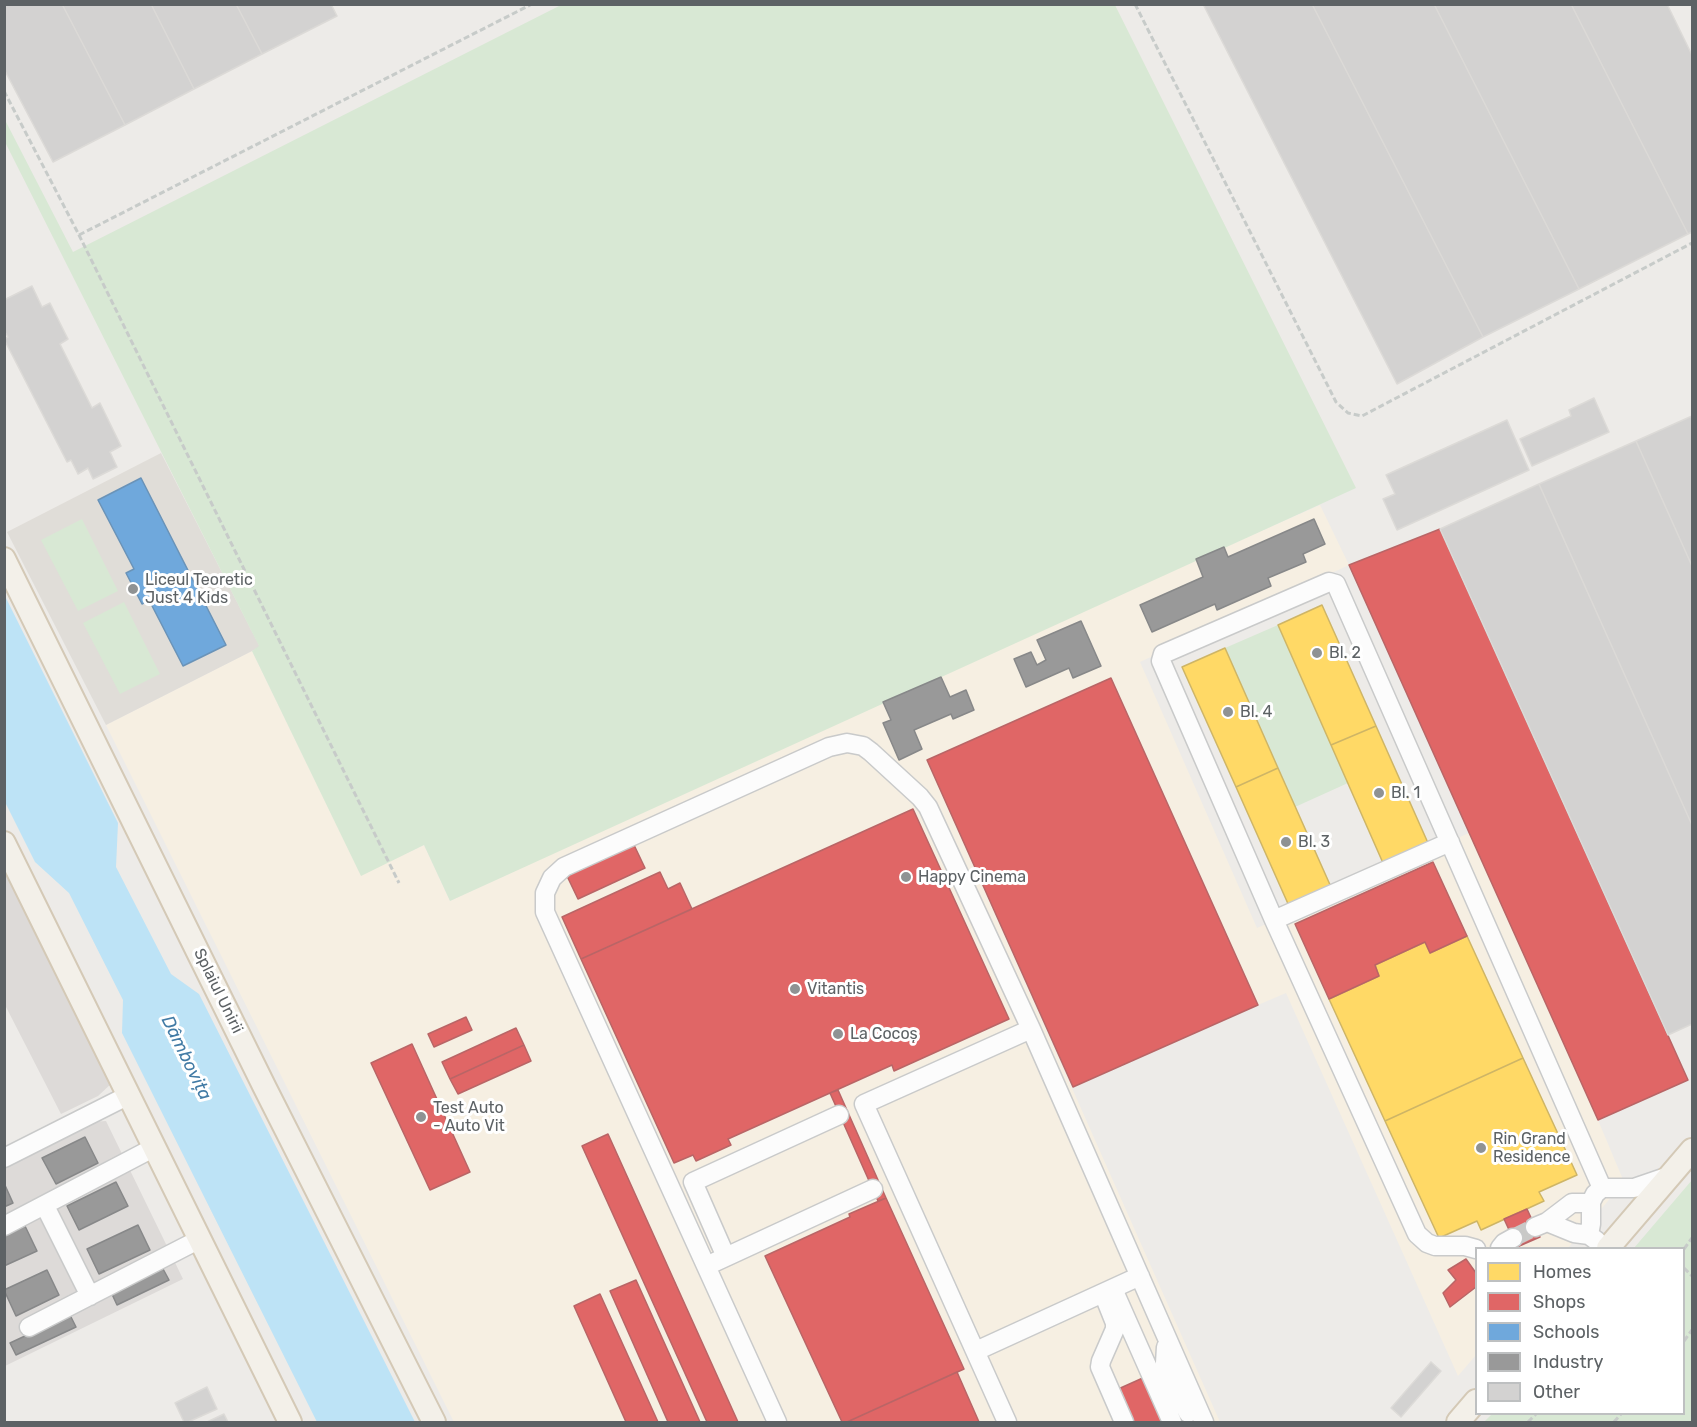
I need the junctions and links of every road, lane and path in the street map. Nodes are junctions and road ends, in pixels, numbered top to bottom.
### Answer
1 (532, 4) edge
2 (1135, 4) edge
3 (4, 91) edge
4 (79, 235) junction
5 (1692, 243) edge
6 (4, 559) edge
7 (1450, 842) junction
8 (4, 843) edge
9 (399, 883) dead end
10 (1274, 920) junction
11 (1031, 1029) junction
12 (129, 1095) junction
13 (850, 1110) junction
14 (155, 1147) junction
15 (1692, 1150) edge
16 (4, 1158) edge
17 (1671, 1175) junction
18 (897, 1178) junction
19 (1602, 1188) junction
20 (45, 1206) junction
21 (1590, 1206) junction
22 (4, 1226) edge
23 (1589, 1234) junction
24 (200, 1239) junction
25 (1605, 1247) edge
26 (1607, 1247) edge
27 (1475, 1249) edge
28 (726, 1257) junction
29 (705, 1267) junction
30 (1140, 1276) junction
31 (1108, 1291) junction
32 (90, 1296) junction
33 (29, 1327) dead end
34 (1167, 1338) junction
35 (976, 1351) junction
36 (1475, 1402) edge
37 (290, 1422) edge
38 (434, 1422) edge
39 (777, 1422) edge
40 (1007, 1422) edge
41 (1124, 1422) edge
42 (1172, 1422) edge
43 (1198, 1422) edge
44 (1204, 1422) edge
45 (1458, 1422) edge

1 - 4 path
2 - 5 path
3 - 4 path
4 - 9 path
6 - 38 main road, Splaiul Unirii
7 - 10 street
7 - 10 street
7 - 19 street
8 - 12 main road
10 - 27 street
11 - 13 street
11 - 29 street
11 - 30 street
12 - 14 main road
12 - 16 street
13 - 18 street
13 - 28 street
14 - 20 street
14 - 24 main road
15 - 17 main road
17 - 19 street
17 - 26 main road
18 - 28 street
18 - 35 street
19 - 21 street
20 - 22 street
20 - 32 street
21 - 23 street
21 - 23 street
23 - 25 street
24 - 32 street
24 - 37 main road
28 - 29 street
29 - 39 street
30 - 31 street
30 - 34 street
31 - 35 street
31 - 41 street
31 - 42 street
32 - 33 street
34 - 43 street
34 - 44 street
35 - 40 street
36 - 45 main road

